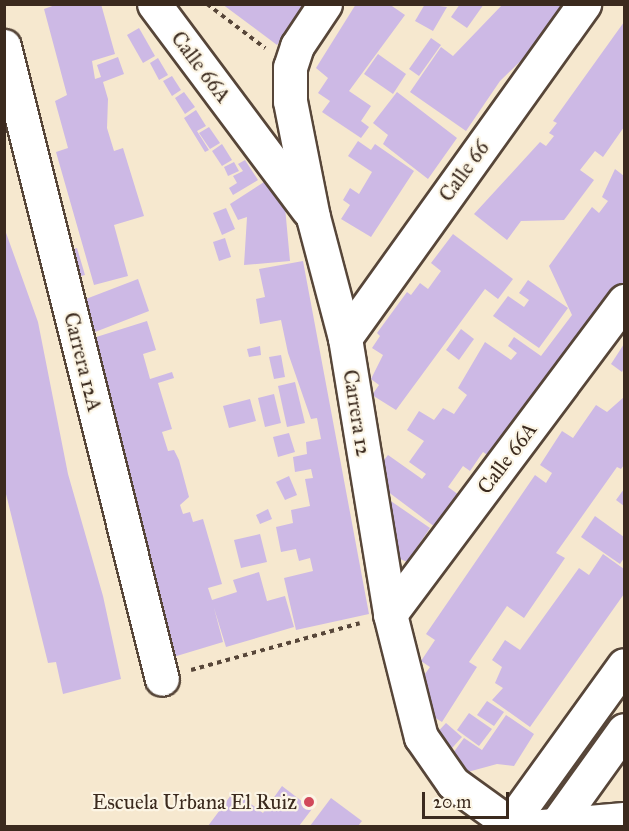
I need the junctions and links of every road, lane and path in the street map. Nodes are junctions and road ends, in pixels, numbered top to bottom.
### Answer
1 (154, 4) edge
2 (207, 4) edge
3 (325, 4) edge
4 (584, 4) edge
5 (4, 46) edge
6 (290, 67) junction
7 (313, 216) junction
8 (624, 301) edge
9 (345, 338) junction
10 (390, 614) junction
11 (624, 665) edge
12 (162, 679) joint
13 (624, 730) edge
14 (624, 819) edge
15 (509, 825) edge
16 (556, 826) edge

1 - 7 street, Calle 66A
2 - 6 path
3 - 6 street
4 - 9 street, Calle 66
5 - 12 street, Carrera 12A
6 - 7 street, Carrera 12
7 - 9 street, Carrera 12
8 - 10 street, Calle 66A
9 - 10 street, Carrera 12
10 - 12 path
10 - 15 street, Carrera 12
11 - 15 street
13 - 16 street
14 - 16 street
15 - 16 street

